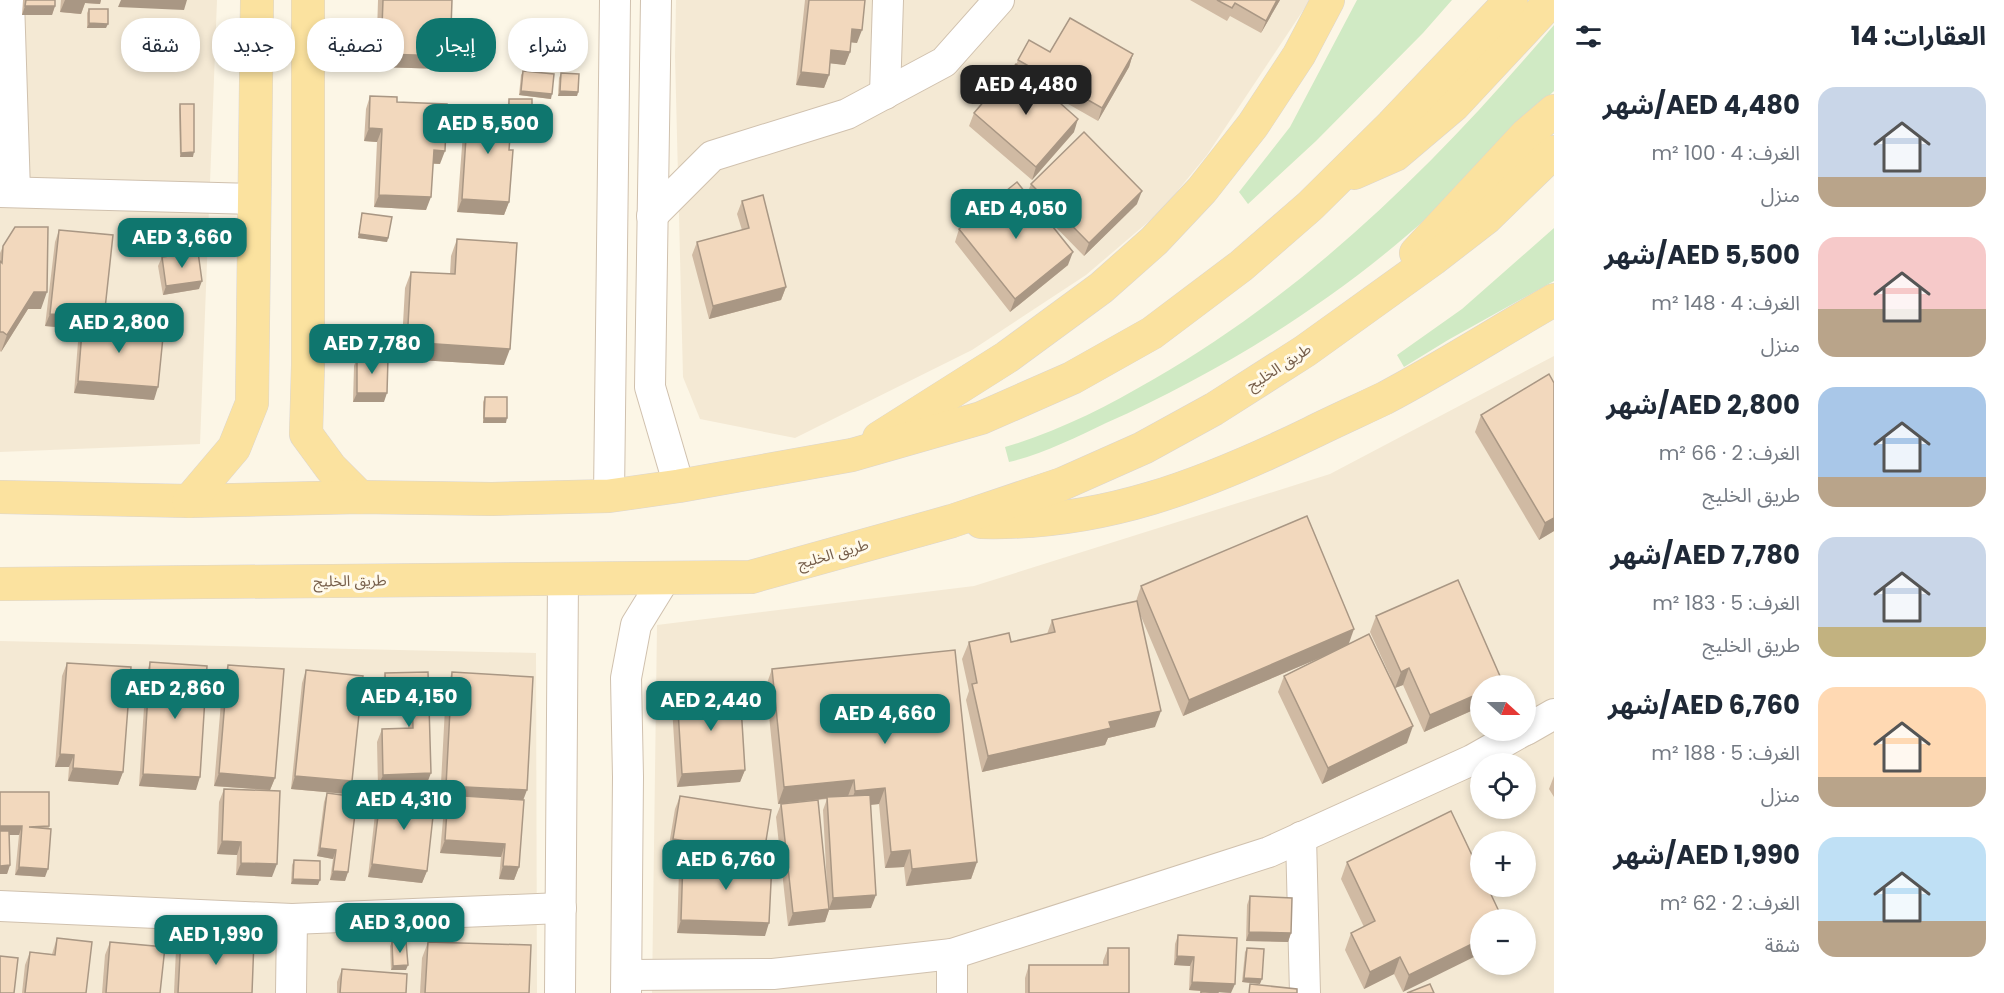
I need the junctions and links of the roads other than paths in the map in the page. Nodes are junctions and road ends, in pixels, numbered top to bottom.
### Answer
1 (9, 0) edge
2 (257, 0) edge
3 (308, 0) edge
4 (615, 0) edge
5 (656, 0) edge
6 (888, 0) edge
7 (999, 0) edge
8 (1328, 0) edge
9 (1511, 0) edge
10 (1552, 0) edge
11 (885, 94) junction
12 (1554, 111) edge
13 (1554, 152) edge
14 (1334, 182) junction
15 (7, 192) edge
16 (254, 199) junction
17 (652, 216) junction
18 (1376, 300) junction
19 (1554, 300) edge
20 (852, 455) junction
21 (679, 486) junction
22 (609, 496) junction
23 (0, 497) edge
24 (360, 497) junction
25 (189, 501) junction
26 (952, 521) junction
27 (563, 578) junction
28 (664, 578) junction
29 (0, 584) edge
30 (1554, 714) edge
31 (1536, 724) edge
32 (1506, 741) edge
33 (1302, 837) junction
34 (0, 906) edge
35 (561, 908) junction
36 (292, 920) junction
37 (952, 954) junction
38 (626, 984) edge
39 (291, 993) edge
40 (560, 993) edge
41 (952, 993) edge
42 (1305, 993) edge

1 - 15 street
2 - 16 main road
3 - 24 main road
4 - 22 street
5 - 17 street
6 - 11 street
7 - 11 street
8 - 20 main road
9 - 14 main road
10 - 14 main road
11 - 17 street
12 - 18 main road
13 - 18 main road, طريق الخليج
14 - 20 main road
15 - 16 street
16 - 25 main road
17 - 21 street
18 - 26 main road, طريق الخليج
19 - 26 main road
20 - 21 main road
21 - 22 main road
22 - 24 main road
23 - 25 main road
24 - 25 main road
26 - 28 main road, طريق الخليج
27 - 28 main road, طريق الخليج
27 - 29 main road, طريق الخليج
27 - 35 street
28 - 38 street
30 - 31 street
32 - 33 street
33 - 37 street
33 - 42 street
34 - 36 street
35 - 36 street
35 - 40 street
36 - 39 street
37 - 38 street
37 - 41 street

